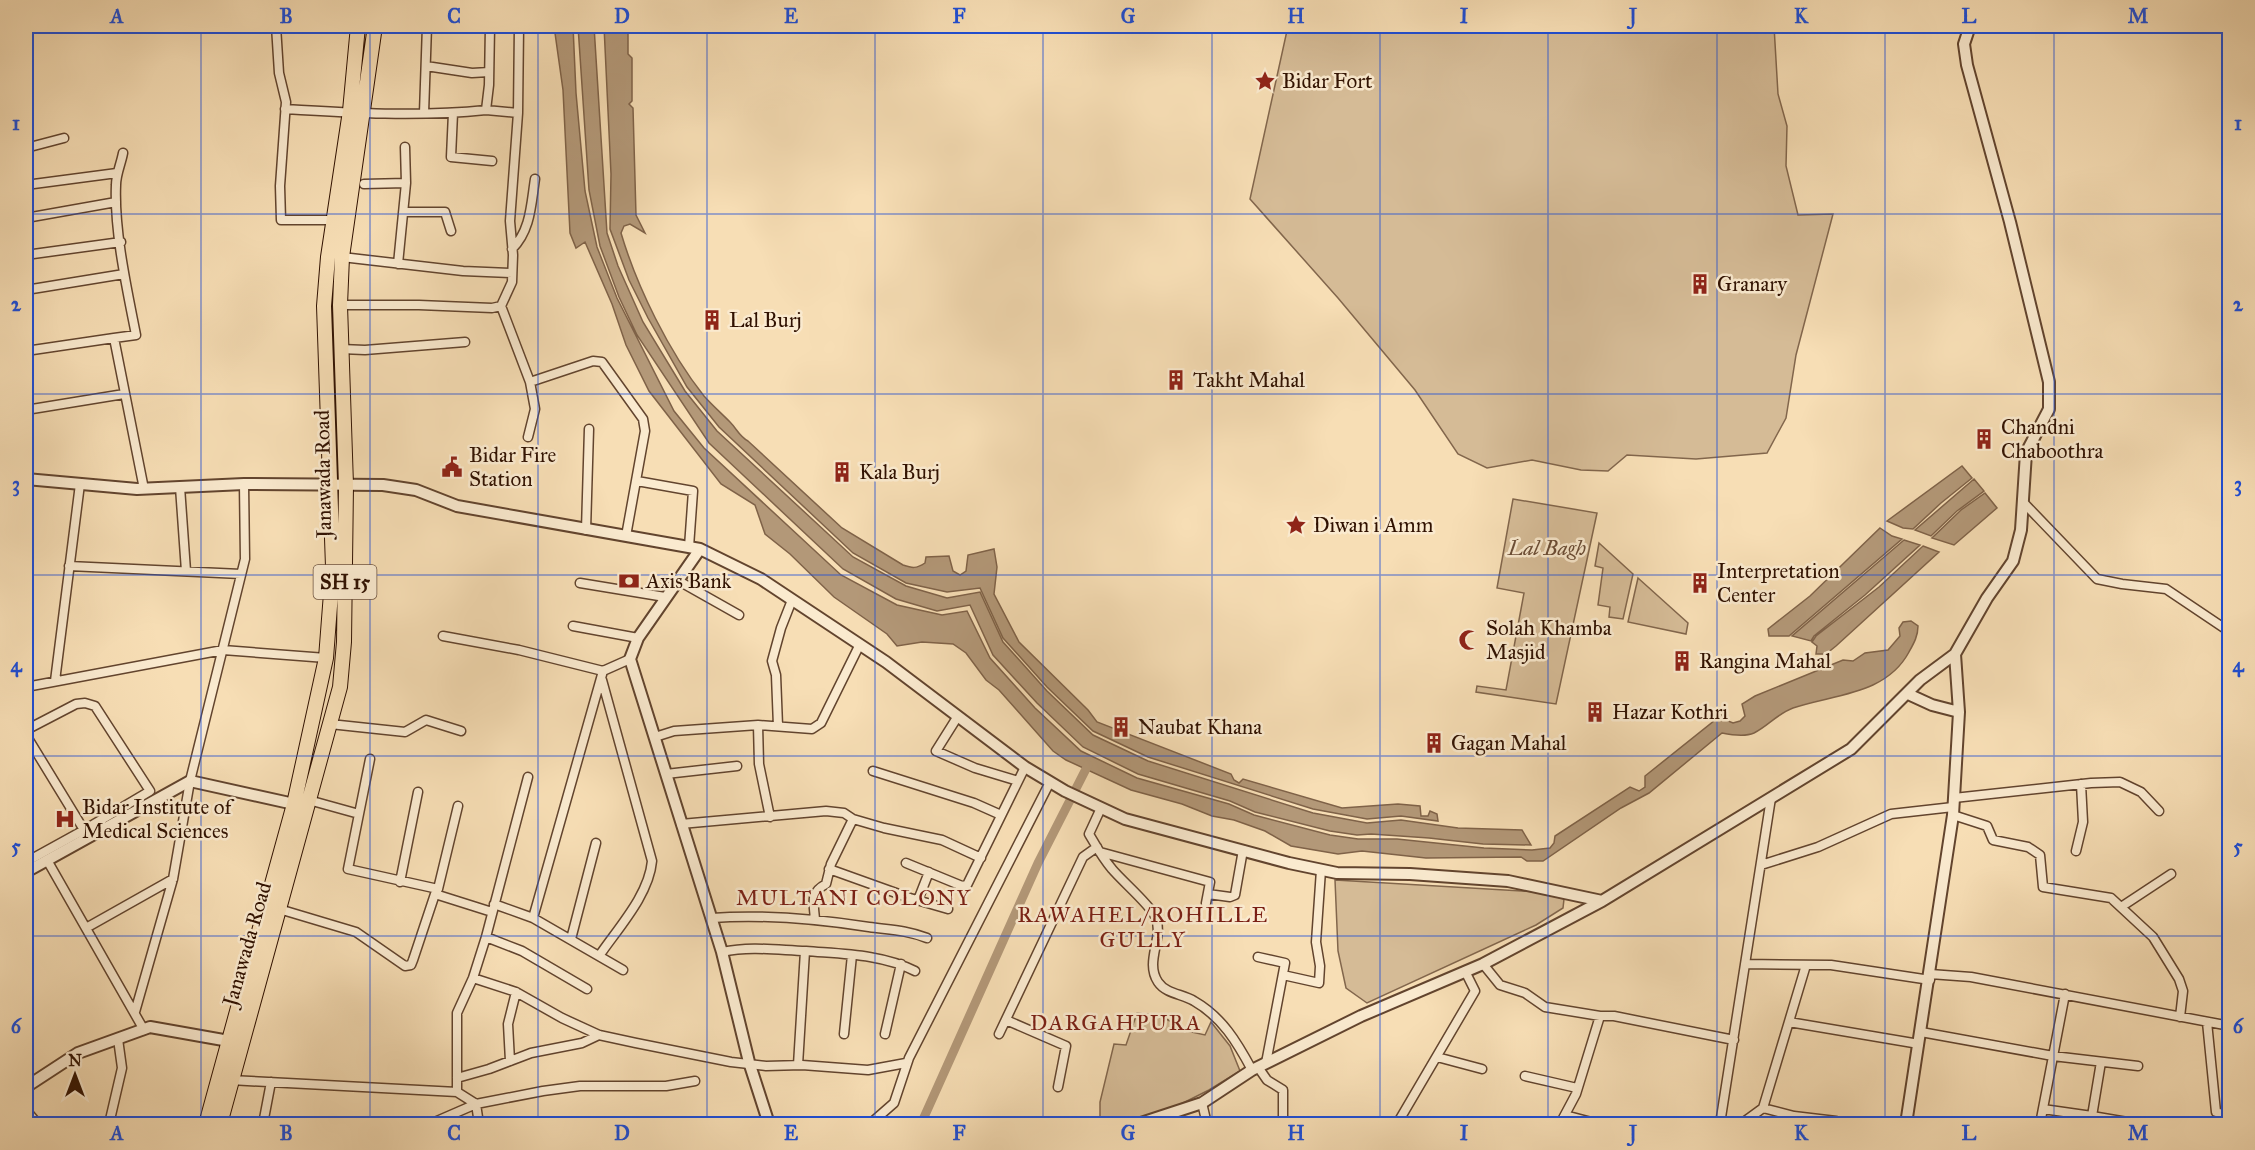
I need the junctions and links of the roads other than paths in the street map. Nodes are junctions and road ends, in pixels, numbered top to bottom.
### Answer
1 (276, 26) edge
2 (358, 26) edge
3 (375, 26) edge
4 (427, 26) edge
5 (490, 26) edge
6 (519, 26) edge
7 (1970, 26) edge
8 (26, 37) edge
9 (27, 64) dead end
10 (426, 66) junction
11 (489, 72) junction
12 (285, 109) junction
13 (486, 110) junction
14 (357, 112) junction
15 (424, 113) junction
16 (453, 113) junction
17 (518, 113) junction
18 (64, 138) dead end
19 (405, 147) dead end
20 (26, 148) edge
21 (123, 153) dead end
22 (492, 161) dead end
23 (117, 173) junction
24 (535, 179) dead end
25 (406, 183) junction
26 (364, 184) dead end
27 (26, 185) edge
28 (116, 202) junction
29 (405, 212) junction
30 (26, 218) edge
31 (333, 220) junction
32 (451, 231) dead end
33 (121, 242) junction
34 (512, 249) junction
35 (26, 255) edge
36 (342, 257) junction
37 (398, 264) junction
38 (512, 273) junction
39 (124, 274) junction
40 (26, 290) edge
41 (340, 305) junction
42 (501, 306) junction
43 (114, 338) junction
44 (465, 342) dead end
45 (341, 349) junction
46 (26, 351) edge
47 (530, 382) junction
48 (124, 394) junction
49 (26, 410) edge
50 (589, 429) dead end
51 (528, 437) dead end
52 (26, 478) edge
53 (637, 481) junction
54 (80, 484) junction
55 (244, 484) junction
56 (330, 485) junction
57 (346, 485) junction
58 (180, 488) junction
59 (144, 489) junction
60 (2023, 502) junction
61 (586, 530) junction
62 (626, 536) junction
63 (694, 548) junction
64 (69, 566) junction
65 (186, 571) junction
66 (242, 573) junction
67 (677, 580) junction
68 (580, 583) dead end
69 (665, 597) junction
70 (792, 600) junction
71 (739, 615) dead end
72 (573, 626) dead end
73 (2229, 632) edge
74 (442, 636) dead end
75 (638, 638) junction
76 (860, 644) junction
77 (223, 650) junction
78 (1955, 654) junction
79 (327, 658) junction
80 (630, 659) junction
81 (603, 676) junction
82 (55, 681) junction
83 (26, 687) edge
84 (1908, 694) junction
85 (1959, 712) junction
86 (958, 716) junction
87 (330, 724) junction
88 (758, 725) junction
89 (777, 726) junction
90 (26, 730) edge
91 (461, 731) dead end
92 (26, 735) edge
93 (655, 737) junction
94 (370, 759) dead end
95 (738, 766) dead end
96 (1025, 767) junction
97 (873, 771) dead end
98 (666, 774) junction
99 (528, 777) dead end
100 (190, 781) junction
101 (1018, 781) junction
102 (1050, 782) junction
103 (2081, 784) junction
104 (418, 792) dead end
105 (1772, 798) junction
106 (295, 800) junction
107 (310, 800) junction
108 (458, 806) dead end
109 (1098, 807) junction
110 (1953, 807) junction
111 (2159, 812) dead end
112 (359, 814) junction
113 (1001, 815) junction
114 (770, 817) junction
115 (853, 819) junction
116 (681, 824) junction
117 (84, 830) junction
118 (597, 843) dead end
119 (1099, 850) junction
120 (1243, 850) junction
121 (2076, 851) dead end
122 (981, 858) junction
123 (47, 860) junction
124 (26, 862) edge
125 (906, 863) dead end
126 (1761, 865) junction
127 (829, 869) junction
128 (1321, 870) junction
129 (26, 872) edge
130 (929, 872) junction
131 (2171, 874) dead end
132 (173, 879) junction
133 (400, 882) junction
134 (436, 892) junction
135 (918, 900) junction
136 (1602, 901) junction
137 (2121, 907) junction
138 (493, 908) junction
139 (279, 909) junction
140 (948, 909) dead end
141 (533, 918) junction
142 (712, 918) junction
143 (815, 920) junction
144 (86, 928) junction
145 (486, 937) junction
146 (927, 938) dead end
147 (571, 939) junction
148 (805, 951) junction
149 (722, 952) junction
150 (852, 955) junction
151 (599, 956) junction
152 (1258, 957) dead end
153 (1483, 963) junction
154 (1746, 963) junction
155 (901, 964) junction
156 (1806, 965) junction
157 (623, 970) dead end
158 (915, 971) dead end
159 (1465, 971) junction
160 (1283, 975) junction
161 (1930, 977) junction
162 (473, 978) junction
163 (587, 989) dead end
164 (516, 993) junction
165 (2065, 994) junction
166 (135, 1012) junction
167 (1600, 1016) junction
168 (2180, 1017) junction
169 (1006, 1020) junction
170 (1789, 1022) junction
171 (2207, 1022) junction
172 (2229, 1026) edge
173 (144, 1030) junction
174 (1921, 1032) junction
175 (844, 1034) dead end
176 (885, 1034) dead end
177 (999, 1034) dead end
178 (599, 1035) junction
179 (118, 1039) junction
180 (1734, 1040) junction
181 (229, 1041) junction
182 (1919, 1044) junction
183 (2053, 1056) junction
184 (1437, 1057) junction
185 (510, 1061) junction
186 (749, 1062) junction
187 (2102, 1062) junction
188 (906, 1063) junction
189 (798, 1065) junction
190 (2138, 1066) dead end
191 (1259, 1067) junction
192 (1482, 1069) dead end
193 (1525, 1076) dead end
194 (457, 1078) junction
195 (225, 1079) junction
196 (695, 1081) dead end
197 (271, 1082) junction
198 (26, 1087) edge
199 (1058, 1087) dead end
200 (1577, 1088) junction
201 (457, 1092) junction
202 (1202, 1103) junction
203 (476, 1104) junction
204 (1763, 1108) junction
205 (2043, 1109) junction
206 (26, 1110) edge
207 (1565, 1114) junction
208 (2229, 1116) edge
209 (2090, 1120) edge
210 (37, 1124) edge
211 (2139, 1124) edge
212 (109, 1125) edge
213 (206, 1125) edge
214 (220, 1125) edge
215 (263, 1125) edge
216 (430, 1125) edge
217 (479, 1125) edge
218 (770, 1125) edge
219 (870, 1125) edge
220 (1138, 1125) edge
221 (1207, 1125) edge
222 (1283, 1125) edge
223 (1397, 1125) edge
224 (1560, 1125) edge
225 (1599, 1125) edge
226 (1720, 1125) edge
227 (1741, 1125) edge
228 (1841, 1125) edge
229 (1906, 1125) edge
230 (2040, 1125) edge

1 - 12 street
2 - 14 main road, Janawada Road / SH 15
3 - 14 main road, Janawada Road / SH 15
4 - 10 street
5 - 11 street
6 - 17 street
7 - 60 street
8 - 9 street
10 - 11 street
10 - 15 street
11 - 13 street
12 - 14 street
12 - 31 street
13 - 16 street
13 - 17 street
14 - 15 street
14 - 31 main road, Janawada Road / SH 15
14 - 36 main road, Janawada Road / SH 15
15 - 16 street
16 - 22 street
17 - 34 street
18 - 20 street
19 - 25 street
21 - 23 street
23 - 27 street
23 - 28 street
24 - 34 street
25 - 26 street
25 - 29 street
28 - 30 street
28 - 33 street
29 - 32 street
29 - 37 street
31 - 56 main road, Janawada Road / SH 15
33 - 35 street
33 - 39 street
34 - 38 street
36 - 37 street
36 - 41 main road, Janawada Road / SH 15
37 - 38 street
38 - 42 street
39 - 40 street
39 - 43 street
41 - 42 street
41 - 45 main road, Janawada Road / SH 15
42 - 47 street
43 - 46 street
43 - 48 street
44 - 45 street
45 - 57 main road, Janawada Road / SH 15
47 - 51 street
47 - 53 street
48 - 49 street
48 - 59 street
50 - 61 street
52 - 54 street
53 - 62 street
53 - 63 street
54 - 59 street
54 - 64 street
55 - 56 street
55 - 58 street
55 - 66 street
56 - 57 street
56 - 79 main road, Janawada Road / SH 15
57 - 61 street
57 - 87 main road, Janawada Road / SH 15
58 - 59 street
58 - 65 street
60 - 73 street
60 - 78 street
61 - 62 street
62 - 63 street
63 - 67 street
63 - 70 street
64 - 65 street
64 - 82 street
65 - 66 street
66 - 77 street
67 - 69 street
67 - 71 street
68 - 69 street
69 - 75 street
70 - 76 street
70 - 89 street
72 - 75 street
74 - 81 street
75 - 80 street
76 - 86 street
76 - 89 street
77 - 79 street
77 - 82 street
77 - 100 street
78 - 84 street
78 - 85 street
79 - 106 main road, Janawada Road / SH 15
80 - 81 street
80 - 93 street
81 - 141 street
81 - 151 street
82 - 83 street
84 - 85 street
84 - 105 street
85 - 110 street
86 - 96 street
86 - 101 street
87 - 91 street
87 - 107 main road, Janawada Road / SH 15
88 - 89 street
88 - 93 street
88 - 114 street
90 - 117 street
92 - 117 street
93 - 98 street
94 - 112 street
95 - 98 street
96 - 101 street
96 - 102 street
97 - 113 street
98 - 116 street
99 - 138 street
100 - 106 street
100 - 123 street
100 - 132 street
101 - 113 street
102 - 109 street
102 - 188 street
103 - 110 street
103 - 111 street
103 - 121 street
104 - 133 street
105 - 126 street
105 - 136 street
106 - 107 street
106 - 181 main road, Janawada Road / SH 15
107 - 112 street
107 - 139 main road, Janawada Road / SH 15
108 - 134 street
109 - 119 street
109 - 120 street
110 - 126 street
110 - 137 street
110 - 161 street
112 - 133 street
113 - 122 street
114 - 115 street
114 - 116 street
115 - 122 street
115 - 127 street
116 - 142 street
117 - 124 street
118 - 147 street
119 - 120 street
119 - 169 street
119 - 191 street
120 - 128 street
122 - 130 street
123 - 129 street
123 - 144 street
125 - 130 street
126 - 154 street
127 - 135 street
127 - 143 street
128 - 136 street
128 - 160 street
130 - 135 street
131 - 137 street
132 - 144 street
132 - 166 street
133 - 134 street
134 - 138 street
134 - 139 street
135 - 140 street
136 - 153 street
137 - 168 street
138 - 141 street
138 - 145 street
139 - 195 main road, Janawada Road / SH 15
141 - 147 street
142 - 143 street
142 - 149 street
143 - 146 street
144 - 166 street
145 - 162 street
145 - 163 street
147 - 151 street
148 - 149 street
148 - 150 street
148 - 189 street
149 - 186 street
150 - 155 street
150 - 175 street
151 - 157 street
152 - 160 street
153 - 159 street
153 - 167 street
154 - 156 street
154 - 180 street
155 - 158 street
155 - 176 street
156 - 161 street
156 - 170 street
159 - 184 street
159 - 191 street
160 - 191 street
161 - 165 street
161 - 174 street
162 - 164 street
162 - 194 street
164 - 178 street
164 - 185 street
165 - 168 street
165 - 183 street
166 - 173 street
167 - 180 street
167 - 200 street
168 - 171 street
169 - 177 street
169 - 199 street
170 - 182 street
170 - 204 street
171 - 172 street
171 - 208 street
173 - 179 street
173 - 181 street
174 - 182 street
174 - 183 street
178 - 185 street
178 - 186 street
179 - 198 street
179 - 212 street
180 - 226 street
181 - 195 main road, Janawada Road / SH 15
182 - 229 street
183 - 187 street
183 - 205 street
184 - 192 street
184 - 223 street
185 - 194 street
186 - 189 street
186 - 218 street
187 - 190 street
187 - 209 street
188 - 189 street
188 - 219 street
191 - 202 street
191 - 222 street
193 - 200 street
194 - 201 street
195 - 197 street
195 - 213 main road, Janawada Road / SH 15
195 - 214 main road, Janawada Road / SH 15
196 - 203 street
197 - 201 street
197 - 215 street
200 - 207 street
201 - 203 street
202 - 220 street
202 - 221 street
203 - 216 street
203 - 217 street
204 - 227 street
204 - 228 street
205 - 209 street
205 - 230 street
206 - 210 street
207 - 224 street
207 - 225 street
209 - 211 street

